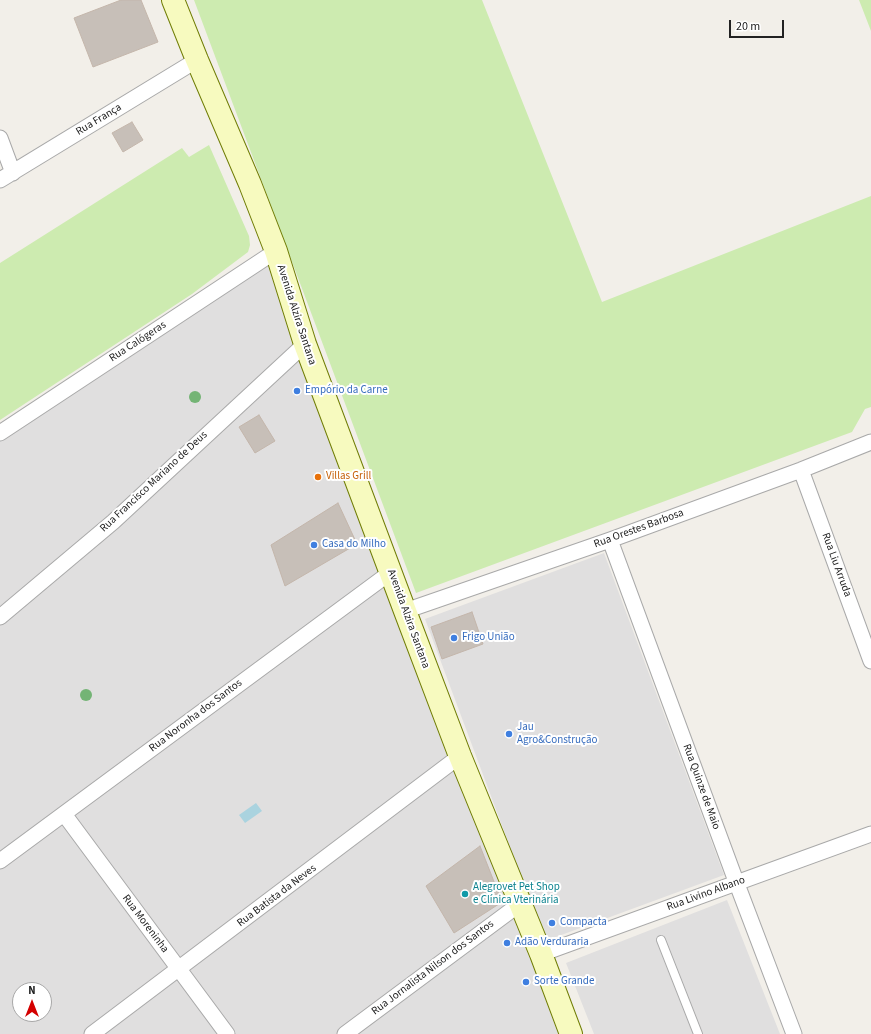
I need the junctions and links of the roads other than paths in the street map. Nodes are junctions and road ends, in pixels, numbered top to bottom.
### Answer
1 (173, 0) edge
2 (197, 60) junction
3 (0, 138) edge
4 (6, 176) edge
5 (276, 251) junction
6 (305, 344) junction
7 (0, 433) edge
8 (871, 442) edge
9 (802, 470) junction
10 (610, 540) junction
11 (391, 572) junction
12 (405, 611) junction
13 (0, 617) edge
14 (871, 661) edge
15 (460, 756) junction
16 (64, 814) junction
17 (871, 834) edge
18 (0, 861) edge
19 (737, 884) junction
20 (521, 903) junction
21 (661, 940) dead end
22 (542, 954) junction
23 (179, 969) junction
24 (92, 1034) edge
25 (228, 1034) edge
26 (345, 1034) edge
27 (571, 1034) edge
28 (698, 1034) edge
29 (794, 1034) edge

1 - 2 main road, Avenida Alzira Santana
2 - 4 street, Rua França
2 - 5 main road, Avenida Alzira Santana
3 - 4 street
5 - 6 main road, Avenida Alzira Santana
5 - 7 street, Rua Calógeras
6 - 11 main road, Avenida Alzira Santana
6 - 13 street, Rua Francisco Mariano de Deus
8 - 9 street, Rua Orestes Barbosa
9 - 10 street, Rua Orestes Barbosa
9 - 14 street, Rua Liu Arruda
10 - 12 street, Rua Orestes Barbosa
10 - 19 street, Rua Quinze de Maio
11 - 12 main road, Avenida Alzira Santana
11 - 16 street, Rua Noronha dos Santos
12 - 15 main road, Avenida Alzira Santana
15 - 20 main road, Avenida Alzira Santana
15 - 23 street, Rua Batista da Neves
16 - 18 street, Rua Noronha dos Santos
16 - 23 street, Rua Moreninha
17 - 19 street, Rua Livino Albano
19 - 22 street, Rua Livino Albano
19 - 29 street, Rua Quinze de Maio
20 - 22 main road, Avenida Alzira Santana
20 - 26 street, Rua Jornalista Nilson dos Santos
21 - 28 lane
22 - 27 main road, Avenida Alzira Santana
23 - 24 street, Rua Batista da Neves
23 - 25 street, Rua Moreninha

